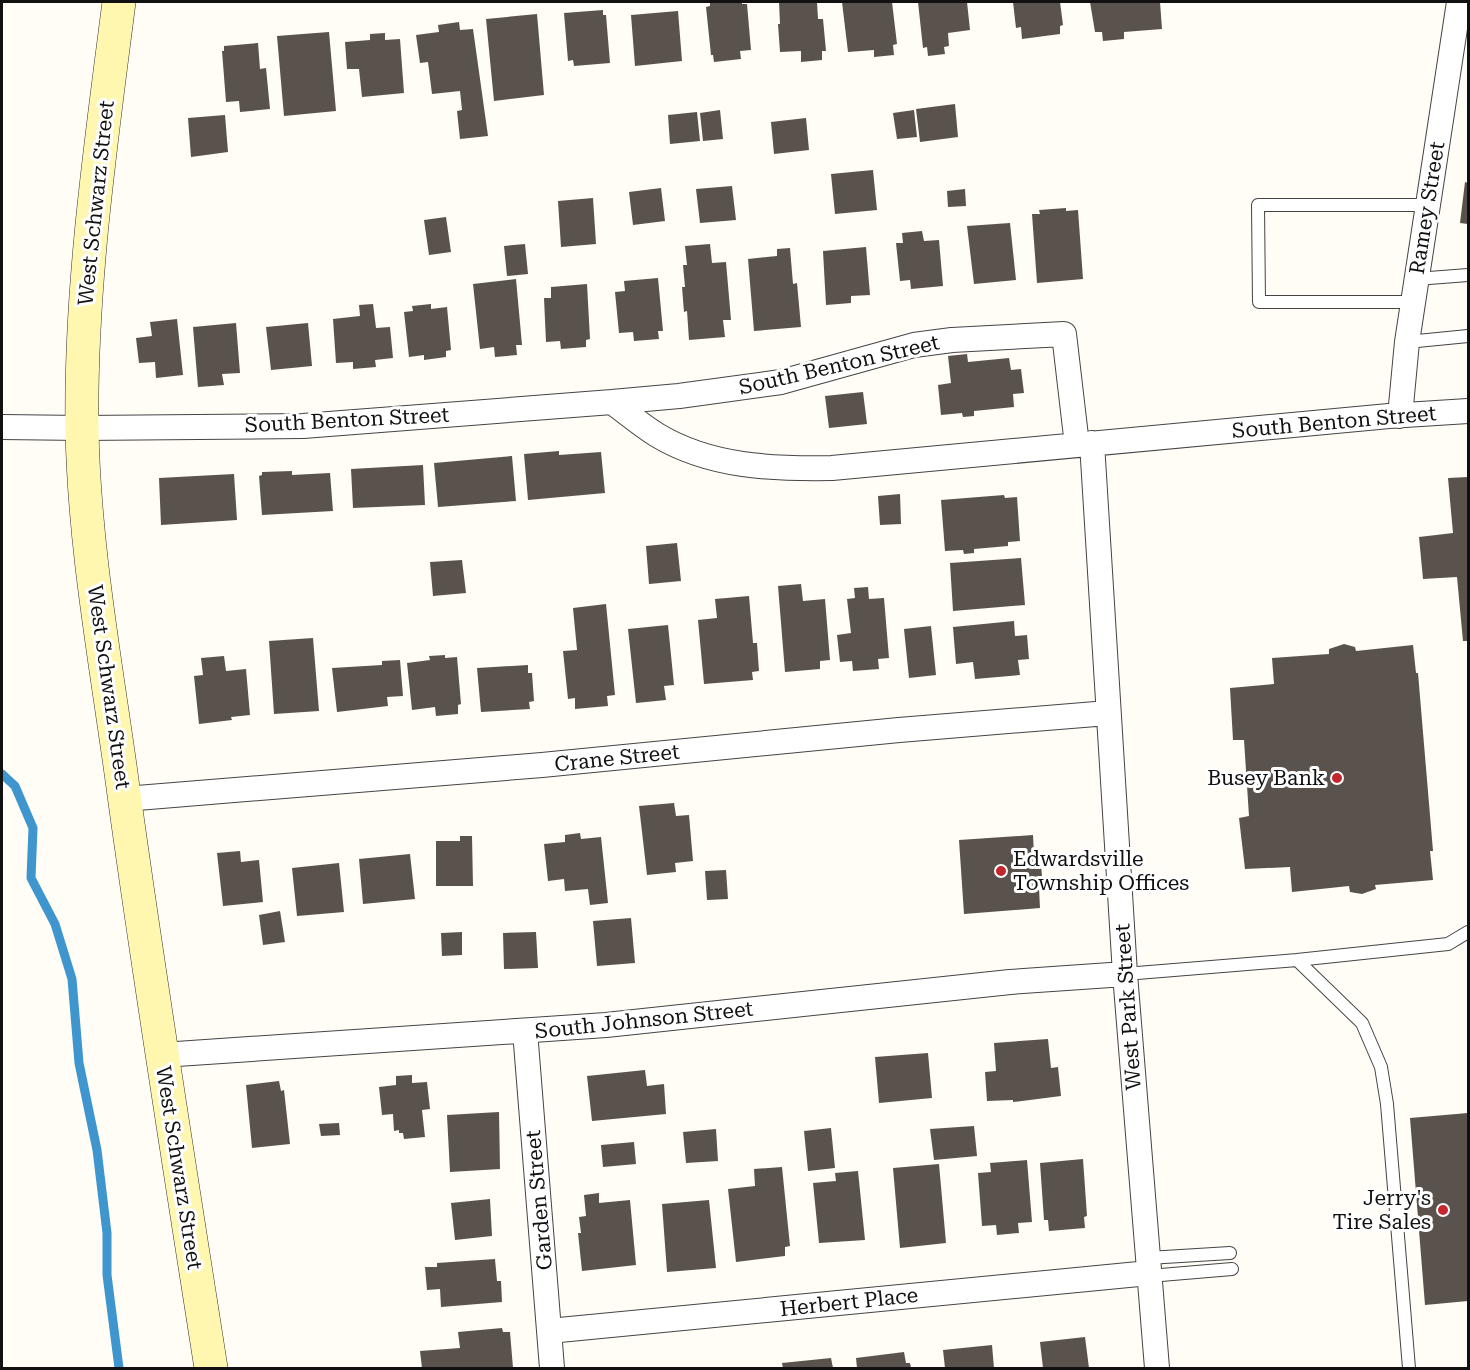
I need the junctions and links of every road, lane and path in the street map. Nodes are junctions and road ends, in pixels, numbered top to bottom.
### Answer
1 (119, 2) edge
2 (1459, 2) edge
3 (1428, 206) junction
4 (1468, 275) edge
5 (1415, 290) junction
6 (1468, 336) edge
7 (1407, 342) junction
8 (612, 402) junction
9 (1468, 411) edge
10 (1400, 416) junction
11 (2, 427) edge
12 (82, 429) junction
13 (1084, 444) junction
14 (1108, 712) junction
15 (124, 799) junction
16 (1468, 932) edge
17 (1297, 960) junction
18 (1125, 974) junction
19 (525, 1031) junction
20 (162, 1055) junction
21 (1230, 1252) dead end
22 (1148, 1269) junction
23 (1232, 1269) dead end
24 (549, 1331) junction
25 (211, 1368) edge
26 (552, 1368) edge
27 (1157, 1368) edge
28 (1409, 1368) edge

1 - 12 street, West Schwarz Street
2 - 3 street, Ramey Street
3 - 5 street, Ramey Street
3 - 5 lane
4 - 5 lane
5 - 7 street, Ramey Street
6 - 7 lane
7 - 10 street, Ramey Street
8 - 12 street, South Benton Street
8 - 13 street
8 - 13 street, South Benton Street
9 - 10 street, South Benton Street
10 - 13 street, South Benton Street
11 - 12 street, South Benton Street
12 - 15 street, West Schwarz Street
13 - 14 street, West Park Street
14 - 15 street, Crane Street
14 - 18 street, West Park Street
15 - 20 street, West Schwarz Street
16 - 17 lane
17 - 18 lane
17 - 28 lane
18 - 19 street, South Johnson Street
18 - 22 street, West Park Street
19 - 20 street, South Johnson Street
19 - 24 street, Garden Street
20 - 25 street, West Schwarz Street
21 - 22 lane
22 - 23 lane
22 - 24 street, Herbert Place
22 - 27 street, West Park Street
24 - 26 street, Garden Street

